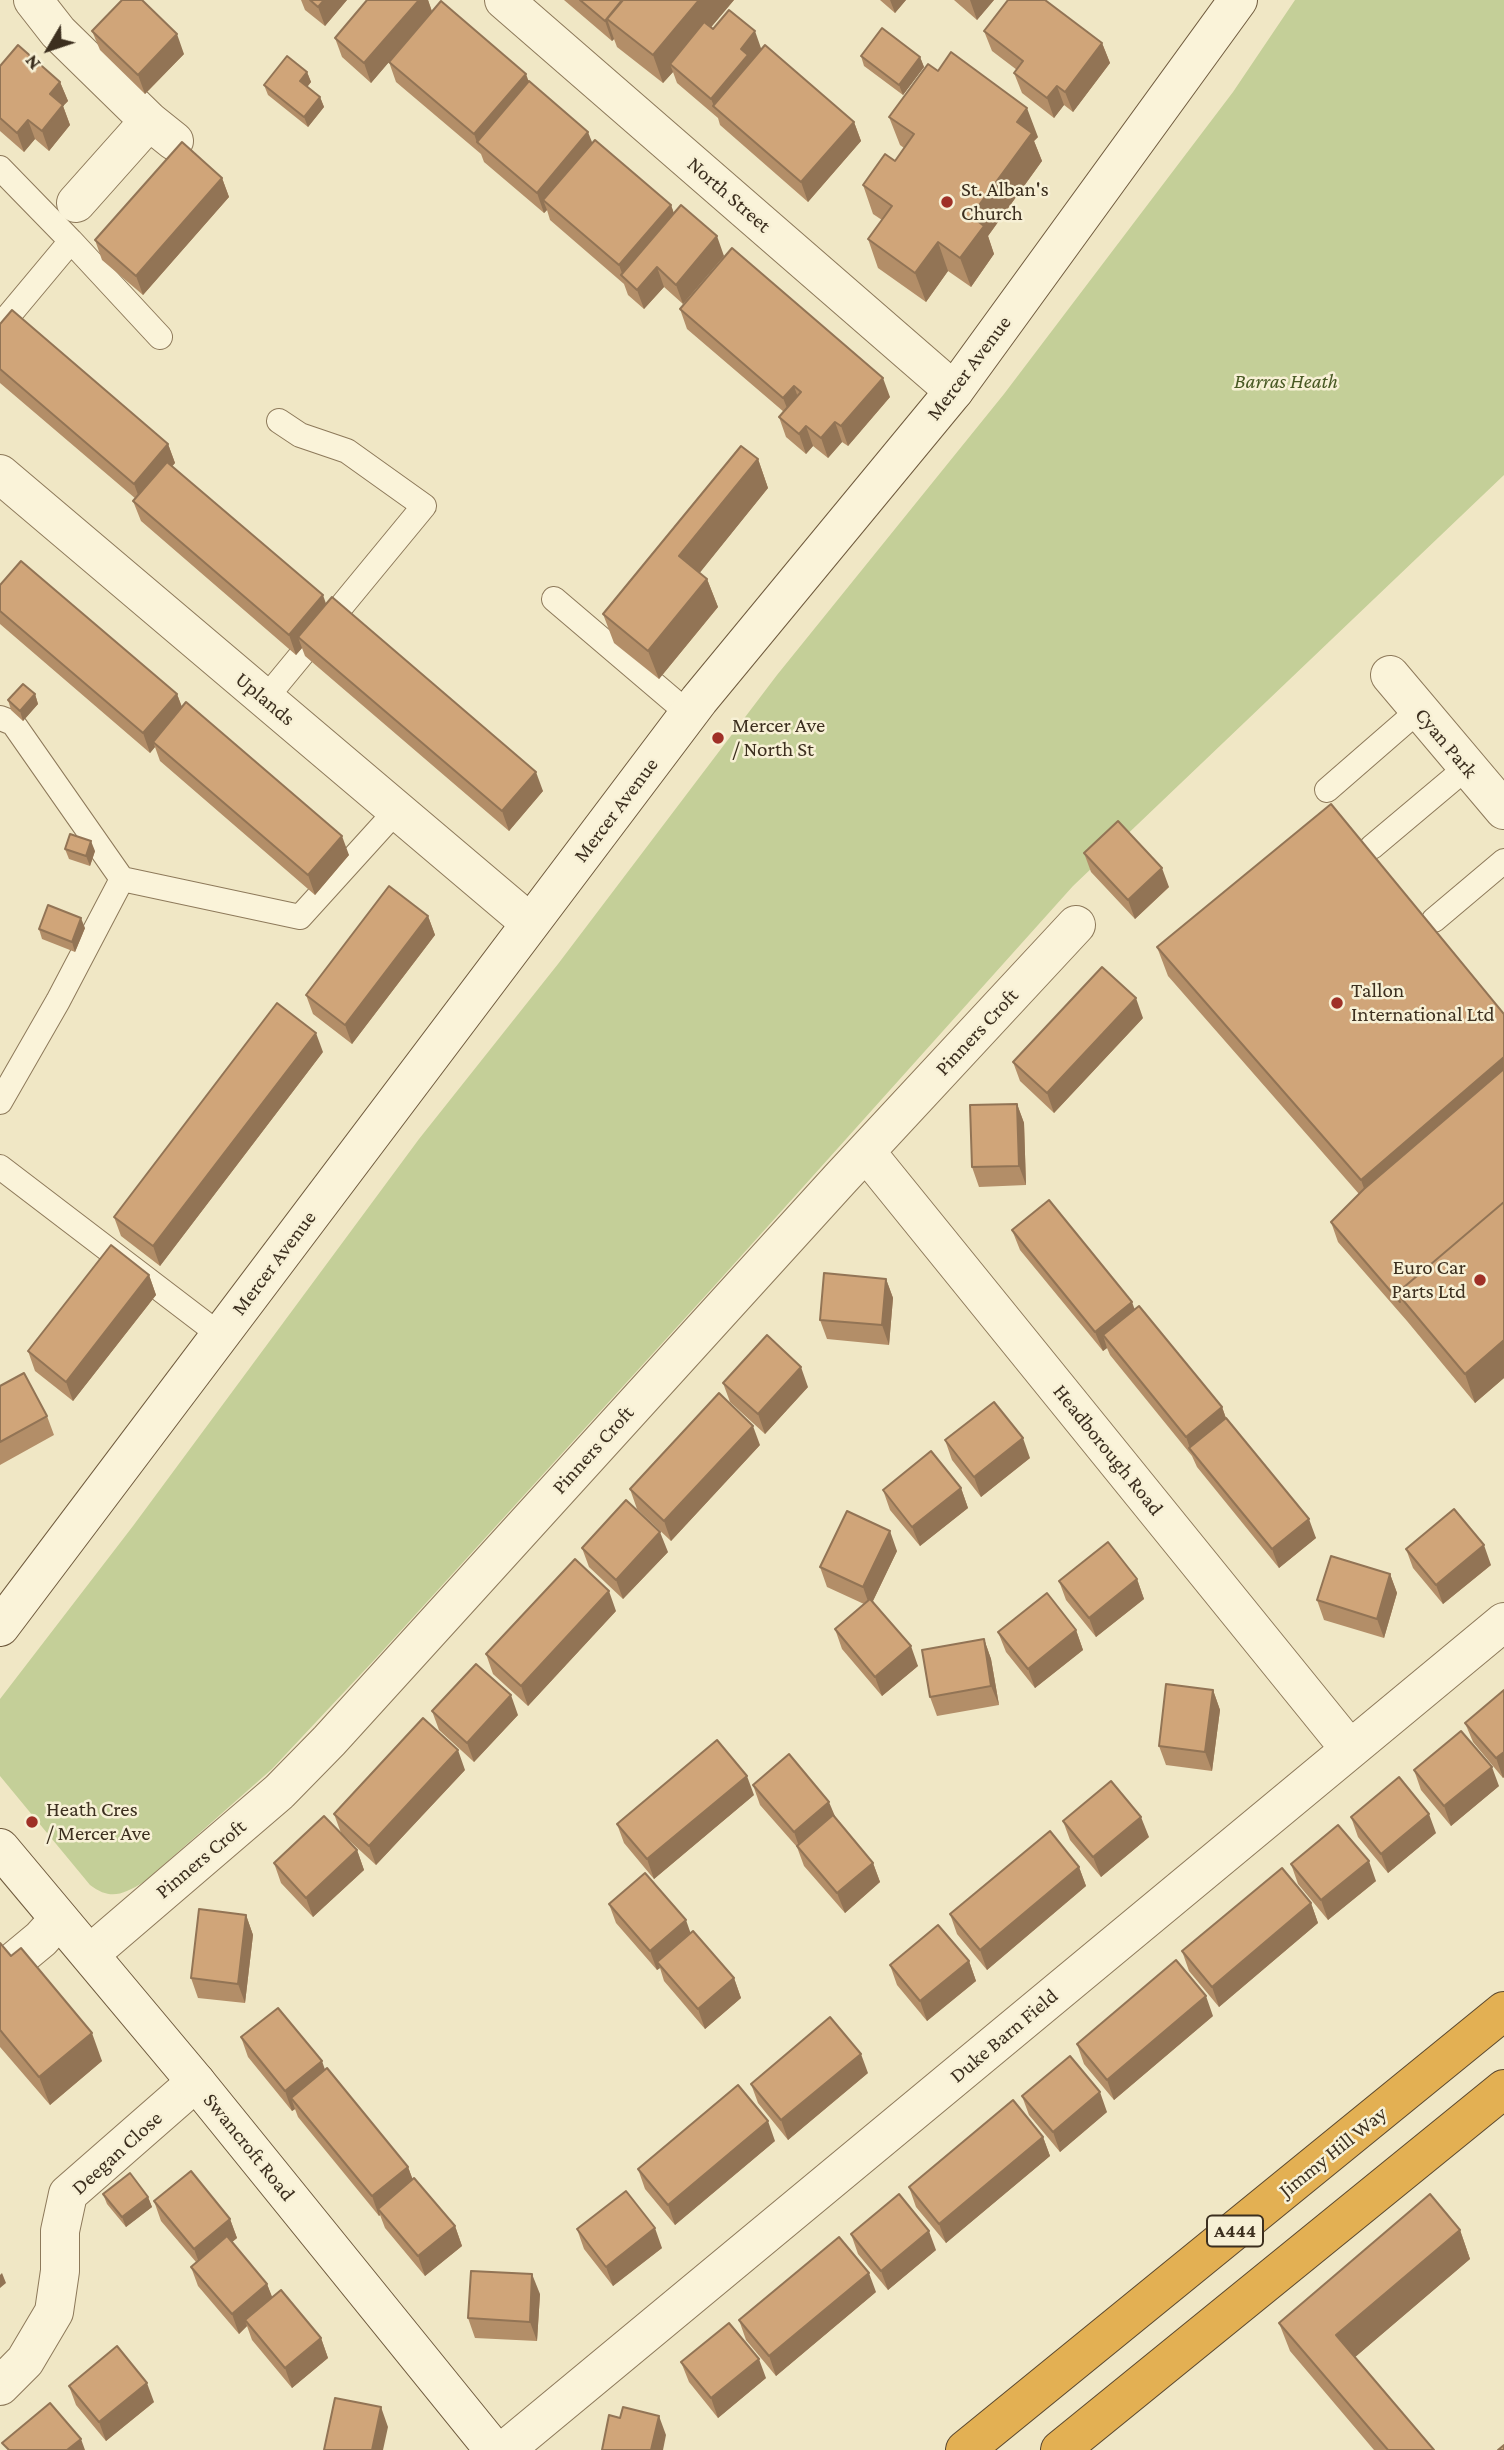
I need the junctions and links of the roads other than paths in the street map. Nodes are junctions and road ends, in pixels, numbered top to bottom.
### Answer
1 (33, 0) edge
2 (504, 0) edge
3 (1238, 0) edge
4 (0, 168) edge
5 (76, 203) dead end
6 (71, 241) junction
7 (0, 326) edge
8 (160, 337) dead end
9 (954, 391) junction
10 (279, 421) dead end
11 (6, 493) edge
12 (554, 599) dead end
13 (1390, 675) dead end
14 (265, 699) junction
15 (1419, 710) junction
16 (689, 714) junction
17 (0, 718) edge
18 (1466, 768) junction
19 (1327, 790) dead end
20 (397, 810) junction
21 (1504, 810) edge
22 (1373, 847) dead end
23 (1504, 861) edge
24 (122, 879) junction
25 (1434, 920) dead end
26 (530, 923) junction
27 (1076, 925) dead end
28 (0, 1102) edge
29 (866, 1152) junction
30 (0, 1167) edge
31 (220, 1335) junction
32 (1504, 1622) edge
33 (0, 1627) edge
34 (1349, 1748) junction
35 (0, 1847) edge
36 (59, 1919) junction
37 (90, 1954) junction
38 (6, 1968) edge
39 (1504, 2011) edge
40 (196, 2082) junction
41 (1504, 2089) edge
42 (0, 2386) edge
43 (494, 2450) edge
44 (505, 2450) edge
45 (965, 2450) edge
46 (1060, 2450) edge

1 - 5 street
2 - 9 street, North Street
3 - 9 street, Mercer Avenue
4 - 6 lane
6 - 7 lane
6 - 8 lane
9 - 16 street, Mercer Avenue
10 - 14 lane
11 - 14 street, Uplands
12 - 16 lane
13 - 15 street, Cyan Park
14 - 20 street, Uplands
15 - 18 street, Cyan Park
15 - 19 lane
16 - 26 street, Mercer Avenue
17 - 24 lane
18 - 21 street, Cyan Park
18 - 22 lane
20 - 24 lane
20 - 26 street, Uplands
23 - 25 lane
24 - 28 lane
26 - 31 street, Mercer Avenue
27 - 29 street, Pinners Croft
29 - 34 street, Headborough Road
29 - 37 street, Pinners Croft
30 - 31 lane
31 - 33 street, Mercer Avenue
32 - 34 street, Duke Barn Field
34 - 44 street, Duke Barn Field
35 - 36 street, Swancroft Road
36 - 37 street, Swancroft Road
36 - 38 street
37 - 40 street, Swancroft Road
39 - 45 highway, Jimmy Hill Way / A444
40 - 42 street, Deegan Close
40 - 43 street, Swancroft Road
41 - 46 highway, A444

